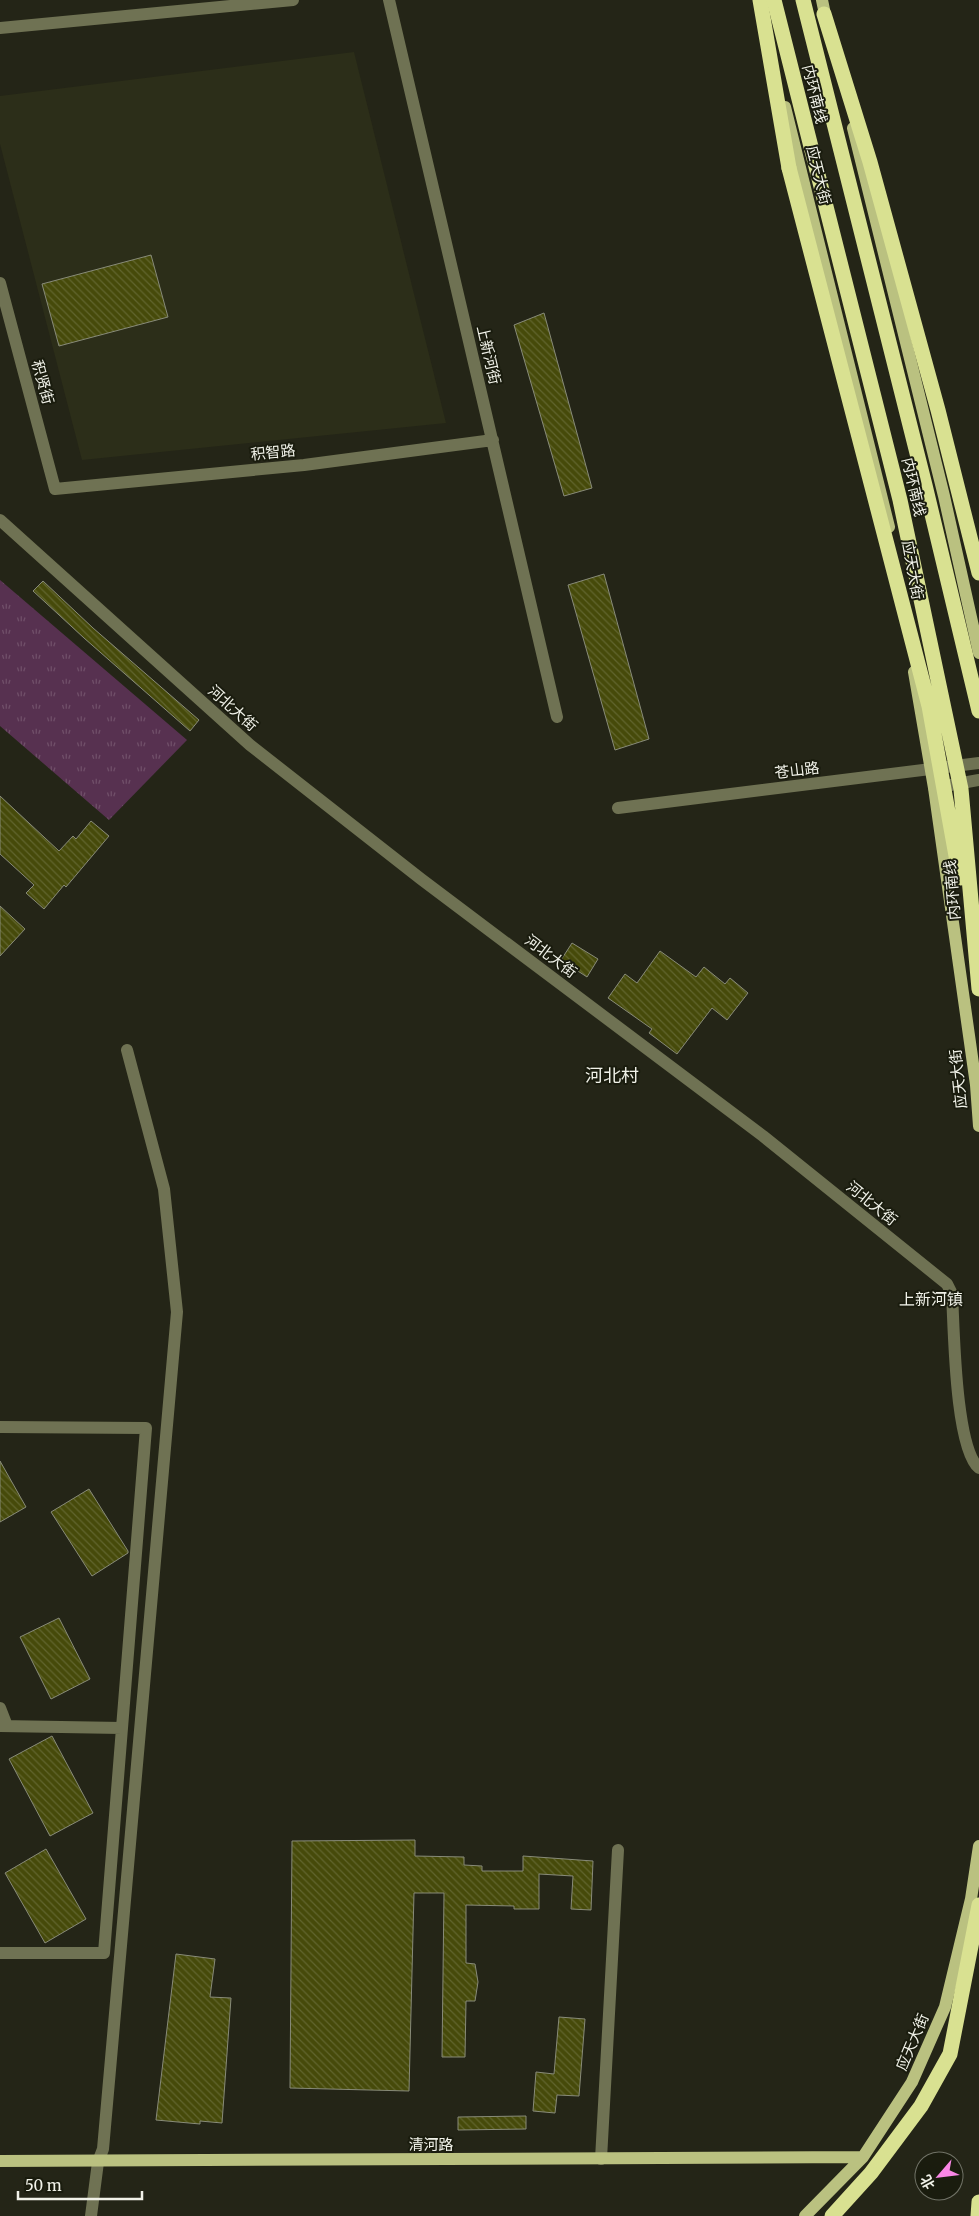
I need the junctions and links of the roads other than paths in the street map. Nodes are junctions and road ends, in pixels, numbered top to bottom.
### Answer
1 (292, 0) edge
2 (389, 0) edge
3 (760, 0) edge
4 (774, 0) edge
5 (803, 0) edge
6 (823, 7) edge
7 (0, 28) edge
8 (0, 282) edge
9 (493, 440) junction
10 (55, 489) joint
11 (0, 520) edge
12 (979, 574) edge
13 (979, 653) edge
14 (979, 711) edge
15 (558, 717) dead end
16 (979, 763) edge
17 (931, 769) junction
18 (979, 780) edge
19 (934, 788) junction
20 (618, 808) dead end
21 (976, 968) junction
22 (979, 988) edge
23 (127, 1050) dead end
24 (979, 1126) edge
25 (0, 1427) edge
26 (979, 1468) edge
27 (0, 1708) edge
28 (4, 1726) edge
29 (122, 1728) junction
30 (979, 1846) edge
31 (618, 1850) dead end
32 (979, 1905) edge
33 (0, 1953) edge
34 (863, 2157) junction
35 (601, 2160) junction
36 (0, 2162) edge
37 (98, 2162) junction
38 (979, 2202) edge
39 (91, 2216) edge
40 (804, 2216) edge
41 (832, 2216) edge
42 (978, 2216) edge

1 - 7 street
2 - 9 street, 上新河街
3 - 17 main road, 应天大街
3 - 21 highway, bridge
4 - 21 highway, 内环南线, bridge
5 - 14 highway, 内环南线
6 - 12 highway
6 - 13 main road
8 - 10 street, 积贤街
9 - 10 street, 积智路
9 - 15 street, 上新河街
11 - 26 street, 河北大街
16 - 17 street, 苍山路
17 - 19 main road, 应天大街
17 - 20 street, 苍山路
18 - 19 street
19 - 24 main road, 应天大街
21 - 22 highway, 内环南线, bridge
23 - 37 street
25 - 29 street
27 - 28 street
28 - 29 street
29 - 33 street
30 - 34 main road, 应天大街
31 - 35 street
32 - 41 highway
34 - 35 main road, 清河路
34 - 40 main road, 应天大街
35 - 37 main road, 清河路
36 - 37 main road, 清河路
37 - 39 street
38 - 42 highway

